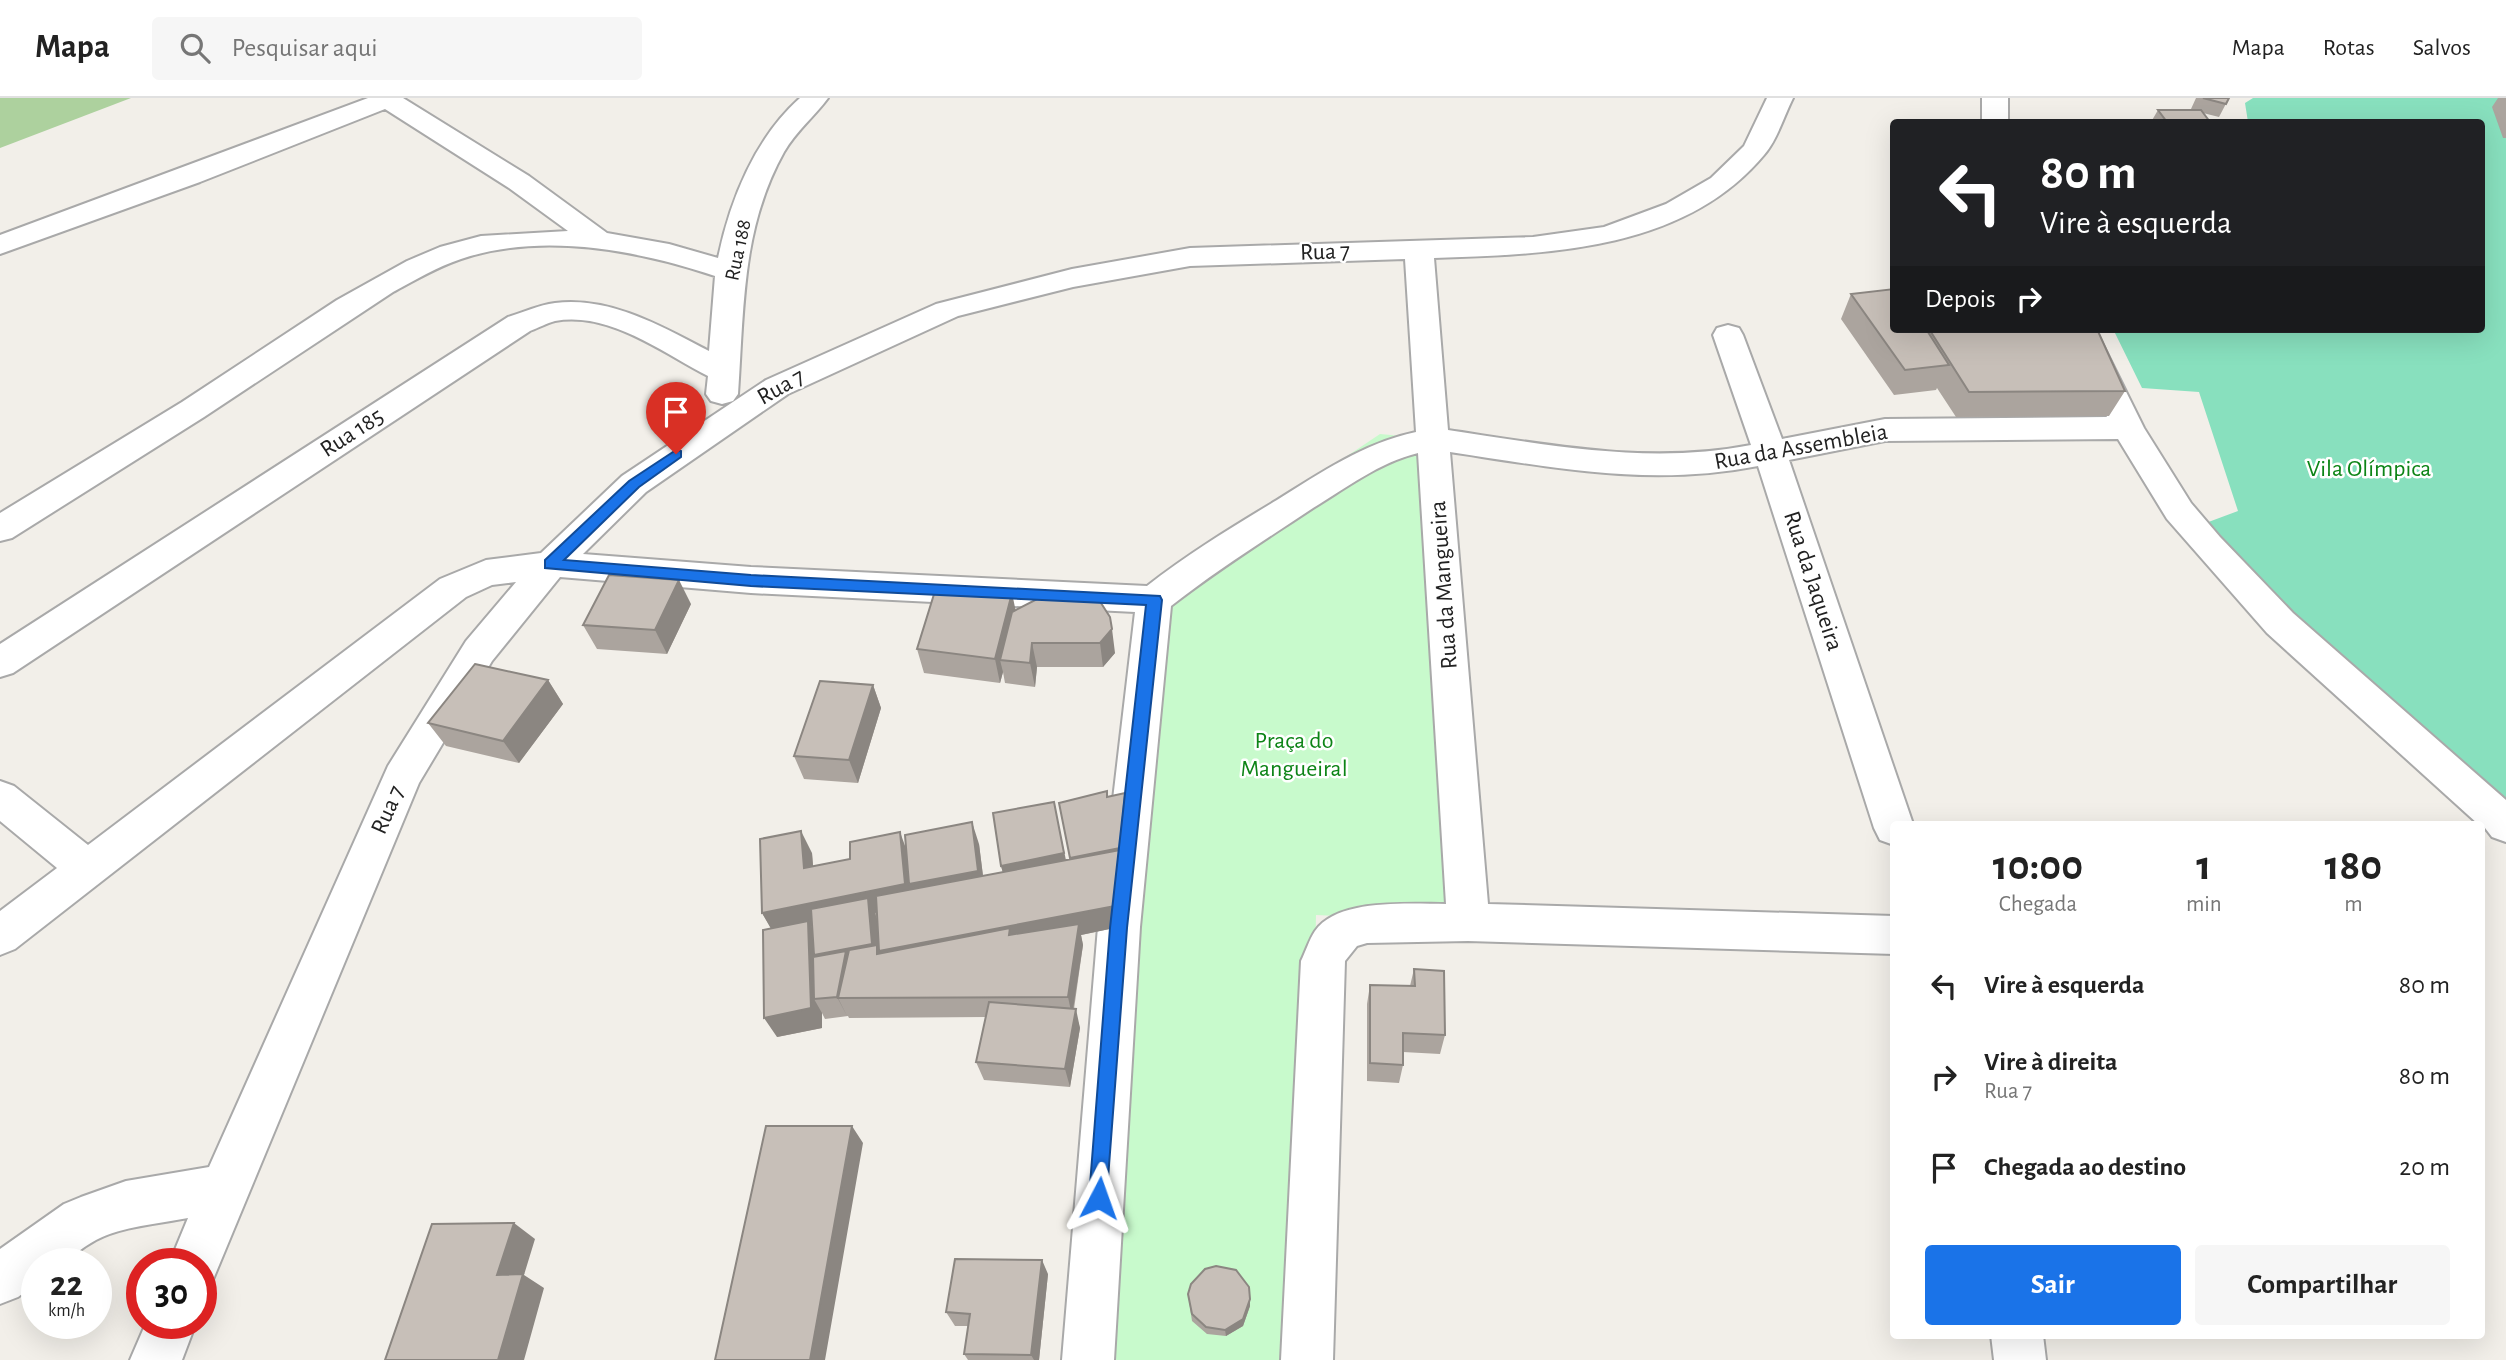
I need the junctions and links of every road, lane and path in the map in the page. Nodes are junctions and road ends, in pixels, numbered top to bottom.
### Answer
1 (815, 98) edge
2 (1780, 98) edge
3 (1996, 98) edge
4 (385, 99) edge
5 (1995, 119) edge
6 (597, 239) junction
7 (0, 245) edge
8 (1419, 248) junction
9 (730, 271) junction
10 (2082, 333) edge
11 (1728, 335) dead end
12 (724, 372) junction
13 (719, 424) junction
14 (2129, 428) junction
15 (1433, 439) junction
16 (1771, 455) junction
17 (0, 529) edge
18 (551, 564) junction
19 (1154, 600) junction
20 (0, 663) edge
21 (0, 798) edge
22 (1892, 821) edge
23 (2506, 825) edge
24 (89, 870) junction
25 (1468, 922) junction
26 (1890, 935) edge
27 (0, 936) edge
28 (224, 1188) junction
29 (200, 1248) edge
30 (0, 1279) edge
31 (165, 1339) edge
32 (2017, 1339) edge
33 (156, 1360) edge
34 (1088, 1360) edge
35 (1307, 1360) edge
36 (2020, 1360) edge

1 - 9 street, Rua 188
2 - 8 street, Rua 7
3 - 5 street
4 - 6 street
4 - 7 street
6 - 9 street
6 - 17 street
8 - 13 street, Rua 7
8 - 15 street, Rua da Mangueira
9 - 12 street, Rua 188
10 - 14 street
11 - 16 street, Rua da Jaqueira
12 - 13 street, Rua 188
12 - 20 street, Rua 185
13 - 18 street, Rua 7
14 - 16 street, Rua da Assembleia
14 - 23 street
15 - 16 street, Rua da Assembleia
15 - 19 street
15 - 25 street, Rua da Mangueira
16 - 22 street, Rua da Jaqueira
18 - 19 street
18 - 24 street
18 - 28 street, Rua 7
19 - 34 street
21 - 24 street
24 - 27 street
25 - 26 street
25 - 35 street
28 - 29 street, Rua 7
28 - 30 street
31 - 33 street
32 - 36 street

